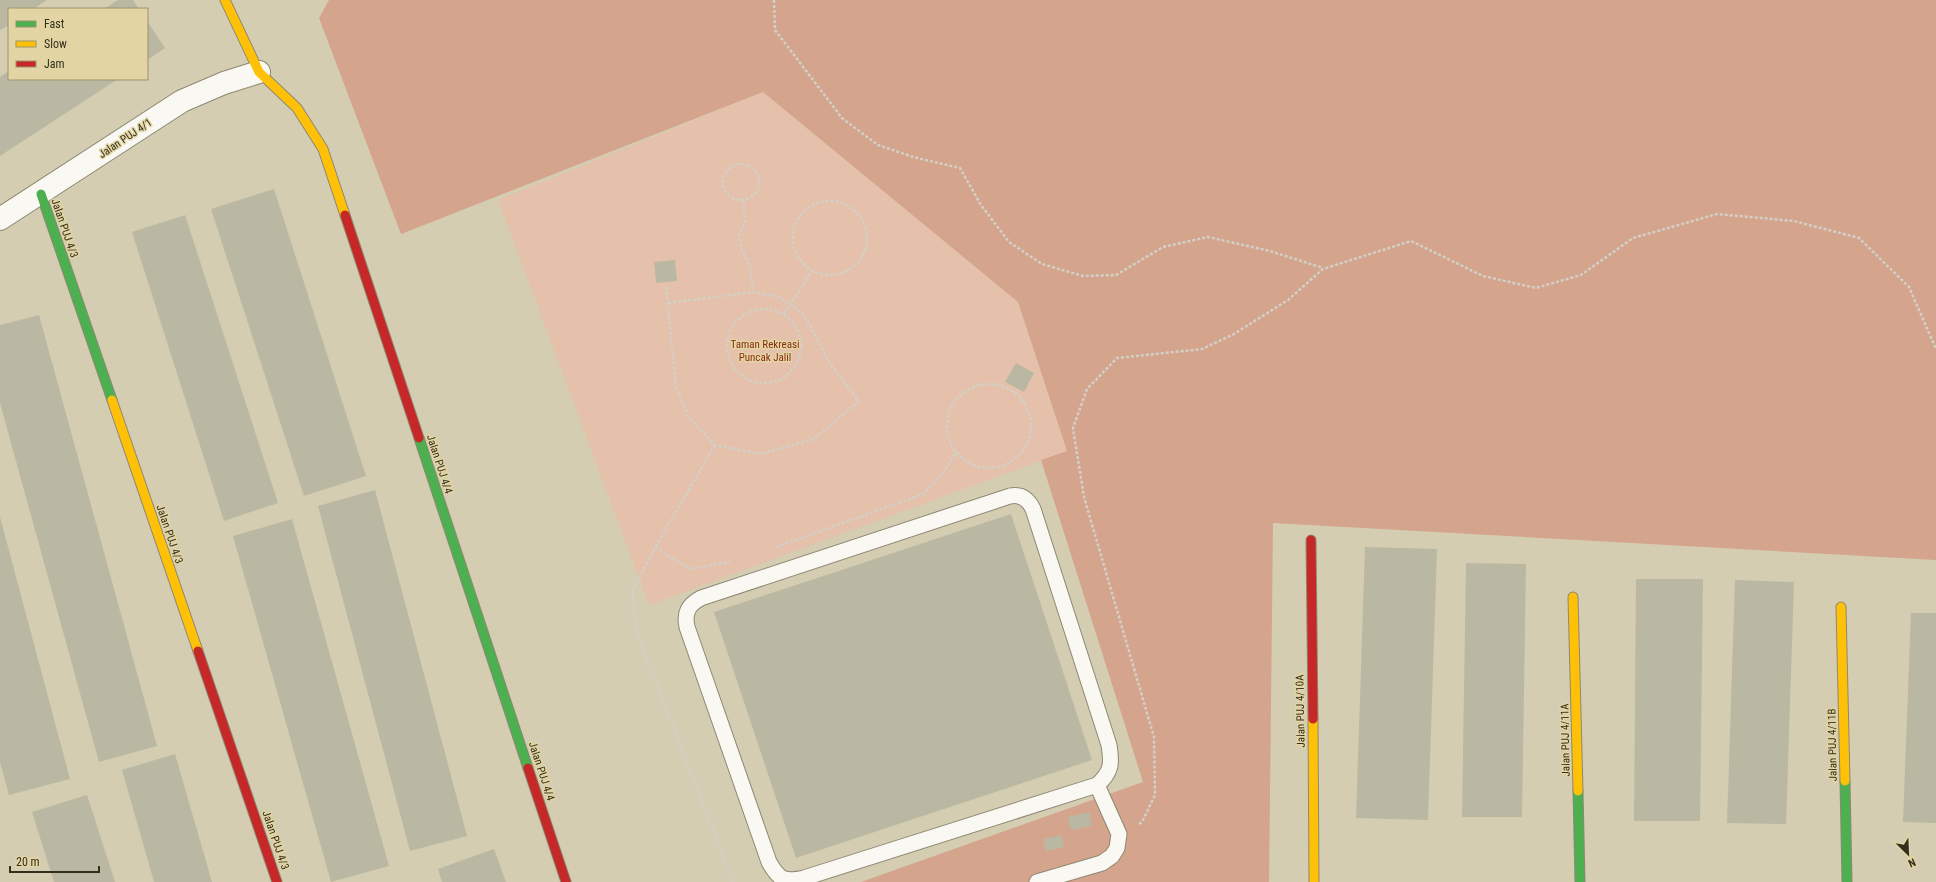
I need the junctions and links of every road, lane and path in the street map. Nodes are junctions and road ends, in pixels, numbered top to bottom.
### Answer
1 (226, 0) edge
2 (774, 0) edge
3 (259, 72) junction
4 (41, 194) junction
5 (743, 200) junction
6 (0, 219) edge
7 (1323, 269) junction
8 (812, 271) junction
9 (666, 287) dead end
10 (753, 292) junction
11 (668, 303) junction
12 (791, 304) junction
13 (784, 314) junction
14 (1936, 349) edge
15 (956, 452) junction
16 (1311, 540) dead end
17 (656, 546) dead end
18 (773, 548) dead end
19 (735, 562) dead end
20 (1573, 597) dead end
21 (1841, 607) dead end
22 (1098, 785) junction
23 (1119, 834) junction
24 (277, 882) edge
25 (566, 882) edge
26 (1037, 882) edge
27 (1314, 882) edge
28 (1580, 882) edge
29 (1847, 882) edge

1 - 3 street
2 - 7 path
3 - 4 street, Jalan PUJ 4/1
3 - 25 street, Jalan PUJ 4/4
4 - 6 street, Jalan PUJ 4/1
4 - 24 street, Jalan PUJ 4/3
5 - 5 path
5 - 10 path
7 - 14 path
7 - 23 path
8 - 8 path
8 - 12 path
9 - 11 path
10 - 11 path
10 - 12 path
11 - 12 path
12 - 13 path
13 - 13 path
15 - 15 path
15 - 18 path
16 - 27 street, Jalan PUJ 4/10A
17 - 19 path
20 - 28 street, Jalan PUJ 4/11A
21 - 29 street, Jalan PUJ 4/11B
22 - 22 lane
22 - 23 lane
23 - 26 lane

